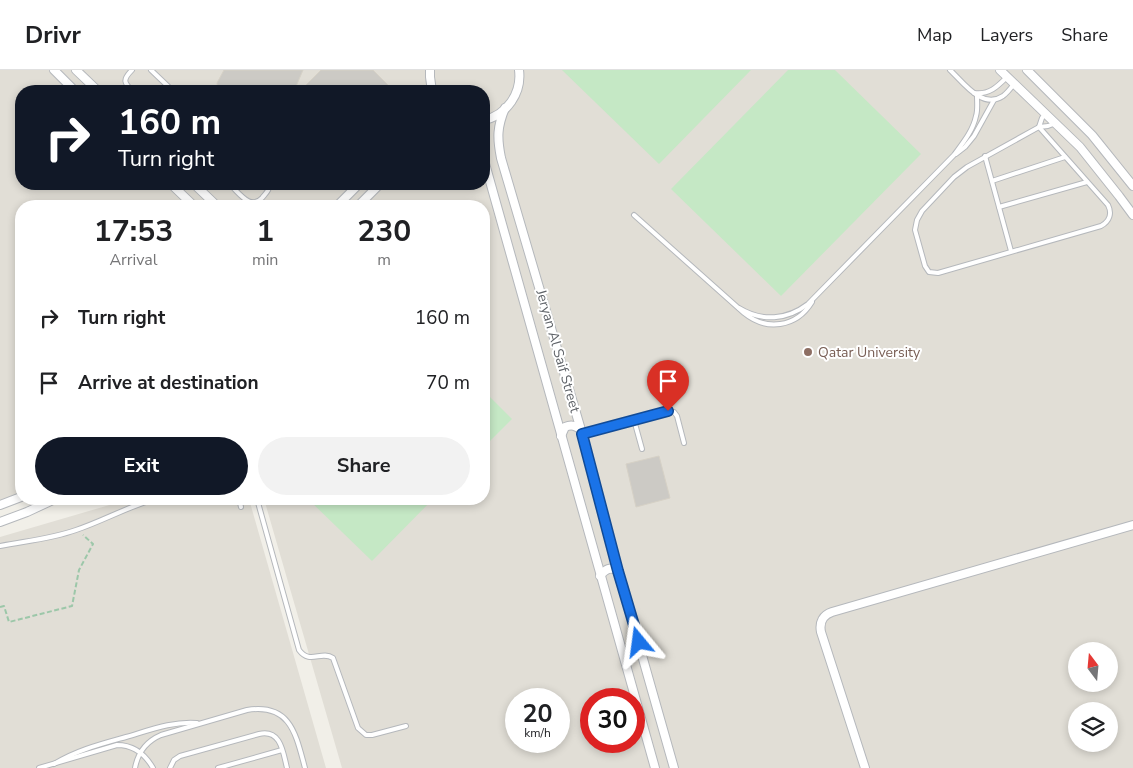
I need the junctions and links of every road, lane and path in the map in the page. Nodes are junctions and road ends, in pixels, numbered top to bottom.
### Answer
1 (54, 70) edge
2 (132, 70) edge
3 (151, 70) edge
4 (430, 70) edge
5 (519, 70) edge
6 (950, 70) edge
7 (1000, 70) edge
8 (1026, 70) edge
9 (78, 71) edge
10 (1007, 77) junction
11 (1014, 84) junction
12 (69, 85) edge
13 (92, 85) edge
14 (128, 85) edge
15 (167, 85) edge
16 (431, 85) edge
17 (976, 95) junction
18 (994, 100) junction
19 (505, 108) junction
20 (1046, 113) junction
21 (490, 118) edge
22 (1056, 123) junction
23 (1039, 127) junction
24 (954, 155) junction
25 (986, 156) junction
26 (1065, 157) junction
27 (992, 180) junction
28 (490, 182) edge
29 (1087, 182) junction
30 (1133, 186) edge
31 (177, 190) edge
32 (200, 190) edge
33 (236, 190) edge
34 (269, 190) edge
35 (352, 190) edge
36 (375, 190) edge
37 (349, 193) junction
38 (188, 200) edge
39 (211, 200) edge
40 (247, 200) edge
41 (261, 200) edge
42 (342, 200) edge
43 (355, 200) edge
44 (366, 200) edge
45 (999, 207) junction
46 (634, 215) dead end
47 (1133, 215) edge
48 (1011, 251) junction
49 (814, 298) junction
50 (739, 308) junction
51 (634, 420) junction
52 (582, 432) junction
53 (561, 436) junction
54 (684, 443) dead end
55 (642, 449) dead end
56 (15, 499) edge
57 (0, 505) edge
58 (42, 505) edge
59 (137, 505) edge
60 (240, 505) edge
61 (259, 505) edge
62 (241, 508) dead end
63 (0, 522) edge
64 (1133, 525) edge
65 (78, 529) junction
66 (0, 546) edge
67 (618, 571) junction
68 (600, 576) junction
69 (0, 607) edge
70 (200, 723) junction
71 (406, 726) dead end
72 (282, 750) junction
73 (140, 752) junction
74 (54, 764) junction
75 (39, 768) edge
76 (135, 768) edge
77 (153, 768) edge
78 (170, 768) edge
79 (218, 768) edge
80 (286, 768) edge
81 (305, 768) edge
82 (655, 768) edge
83 (674, 768) edge
84 (865, 768) edge

1 - 12 street
2 - 14 lane
3 - 15 lane
4 - 16 street
5 - 19 street
6 - 17 lane
7 - 10 street
8 - 30 street
9 - 13 street
10 - 11 street
10 - 17 lane
11 - 18 lane
11 - 20 street
17 - 18 lane
17 - 24 lane
18 - 24 lane
19 - 21 street
19 - 52 street, Jeryan Al Saif Street
20 - 22 street
20 - 23 lane
22 - 23 lane
22 - 47 street
23 - 25 lane
23 - 26 lane
24 - 49 lane
25 - 27 lane
25 - 48 lane
26 - 27 lane
26 - 29 lane
27 - 45 lane
28 - 53 street, Jeryan Al Saif Street
29 - 45 lane
29 - 48 lane
31 - 38 street
32 - 39 street
33 - 40 lane
34 - 41 lane
35 - 37 street
36 - 44 street
37 - 42 street
37 - 43 street
45 - 48 lane
46 - 50 lane
49 - 50 lane
49 - 50 lane
51 - 52 lane
51 - 54 lane
51 - 55 lane
52 - 53 street
52 - 67 street, Jeryan Al Saif Street
53 - 68 street, Jeryan Al Saif Street
56 - 57 street
58 - 63 street
59 - 65 lane
60 - 62 lane
61 - 71 lane
64 - 84 street
65 - 66 lane
65 - 69 path
67 - 68 street
67 - 83 street, Jeryan Al Saif Street
68 - 82 street, Jeryan Al Saif Street
70 - 73 lane
70 - 74 lane
70 - 81 lane
72 - 78 lane
72 - 79 lane
72 - 80 lane
73 - 74 lane
73 - 76 lane
73 - 77 lane
74 - 75 lane

